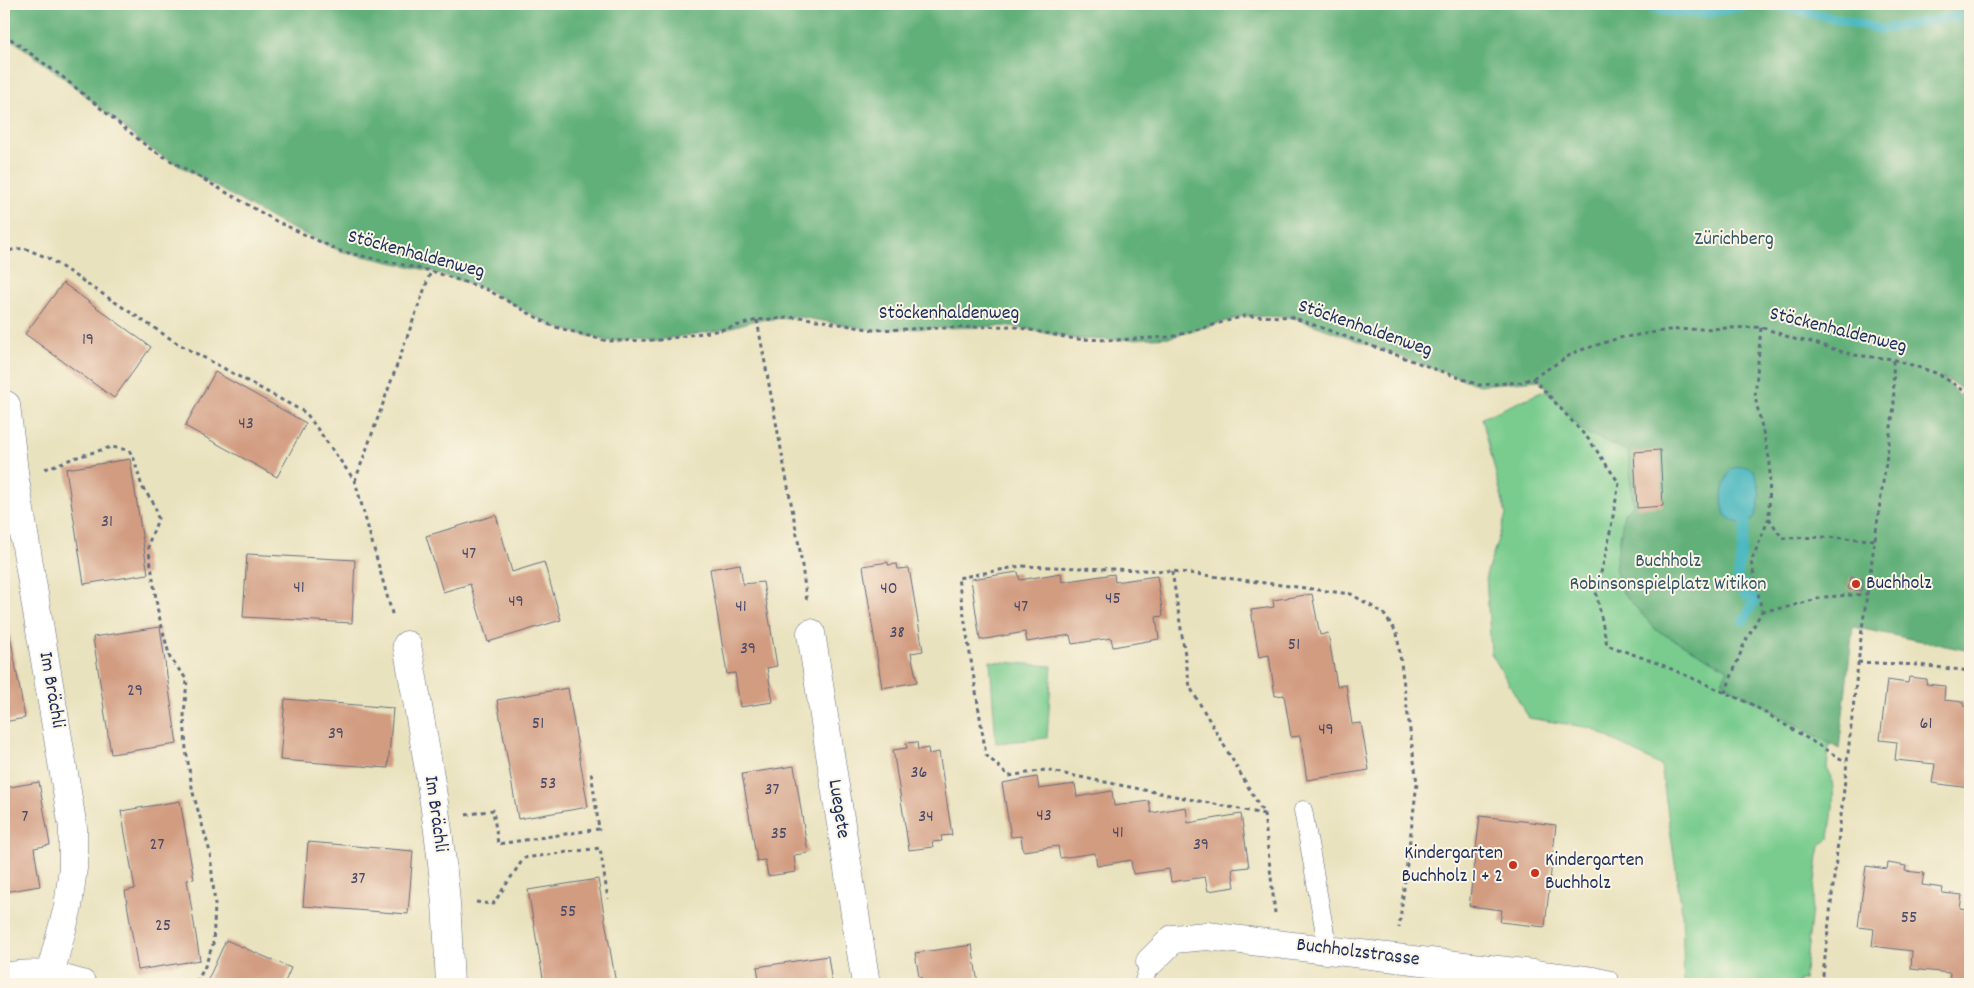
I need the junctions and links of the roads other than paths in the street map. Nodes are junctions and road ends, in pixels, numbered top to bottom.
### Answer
1 (6, 405) dead end
2 (811, 633) road end
3 (407, 645) road end
4 (1303, 810) dead end
5 (1328, 950) junction
6 (1146, 973) edge
7 (50, 974) junction
8 (4, 977) edge
9 (82, 984) edge
10 (450, 984) edge
11 (866, 984) edge
12 (1606, 984) edge

1 - 7 street, Im Brächli
2 - 11 street, Luegete
3 - 10 street, Im Brächli
4 - 5 lane
5 - 6 street, Buchholzstrasse
5 - 12 street, Buchholzstrasse
7 - 8 street
7 - 9 street

